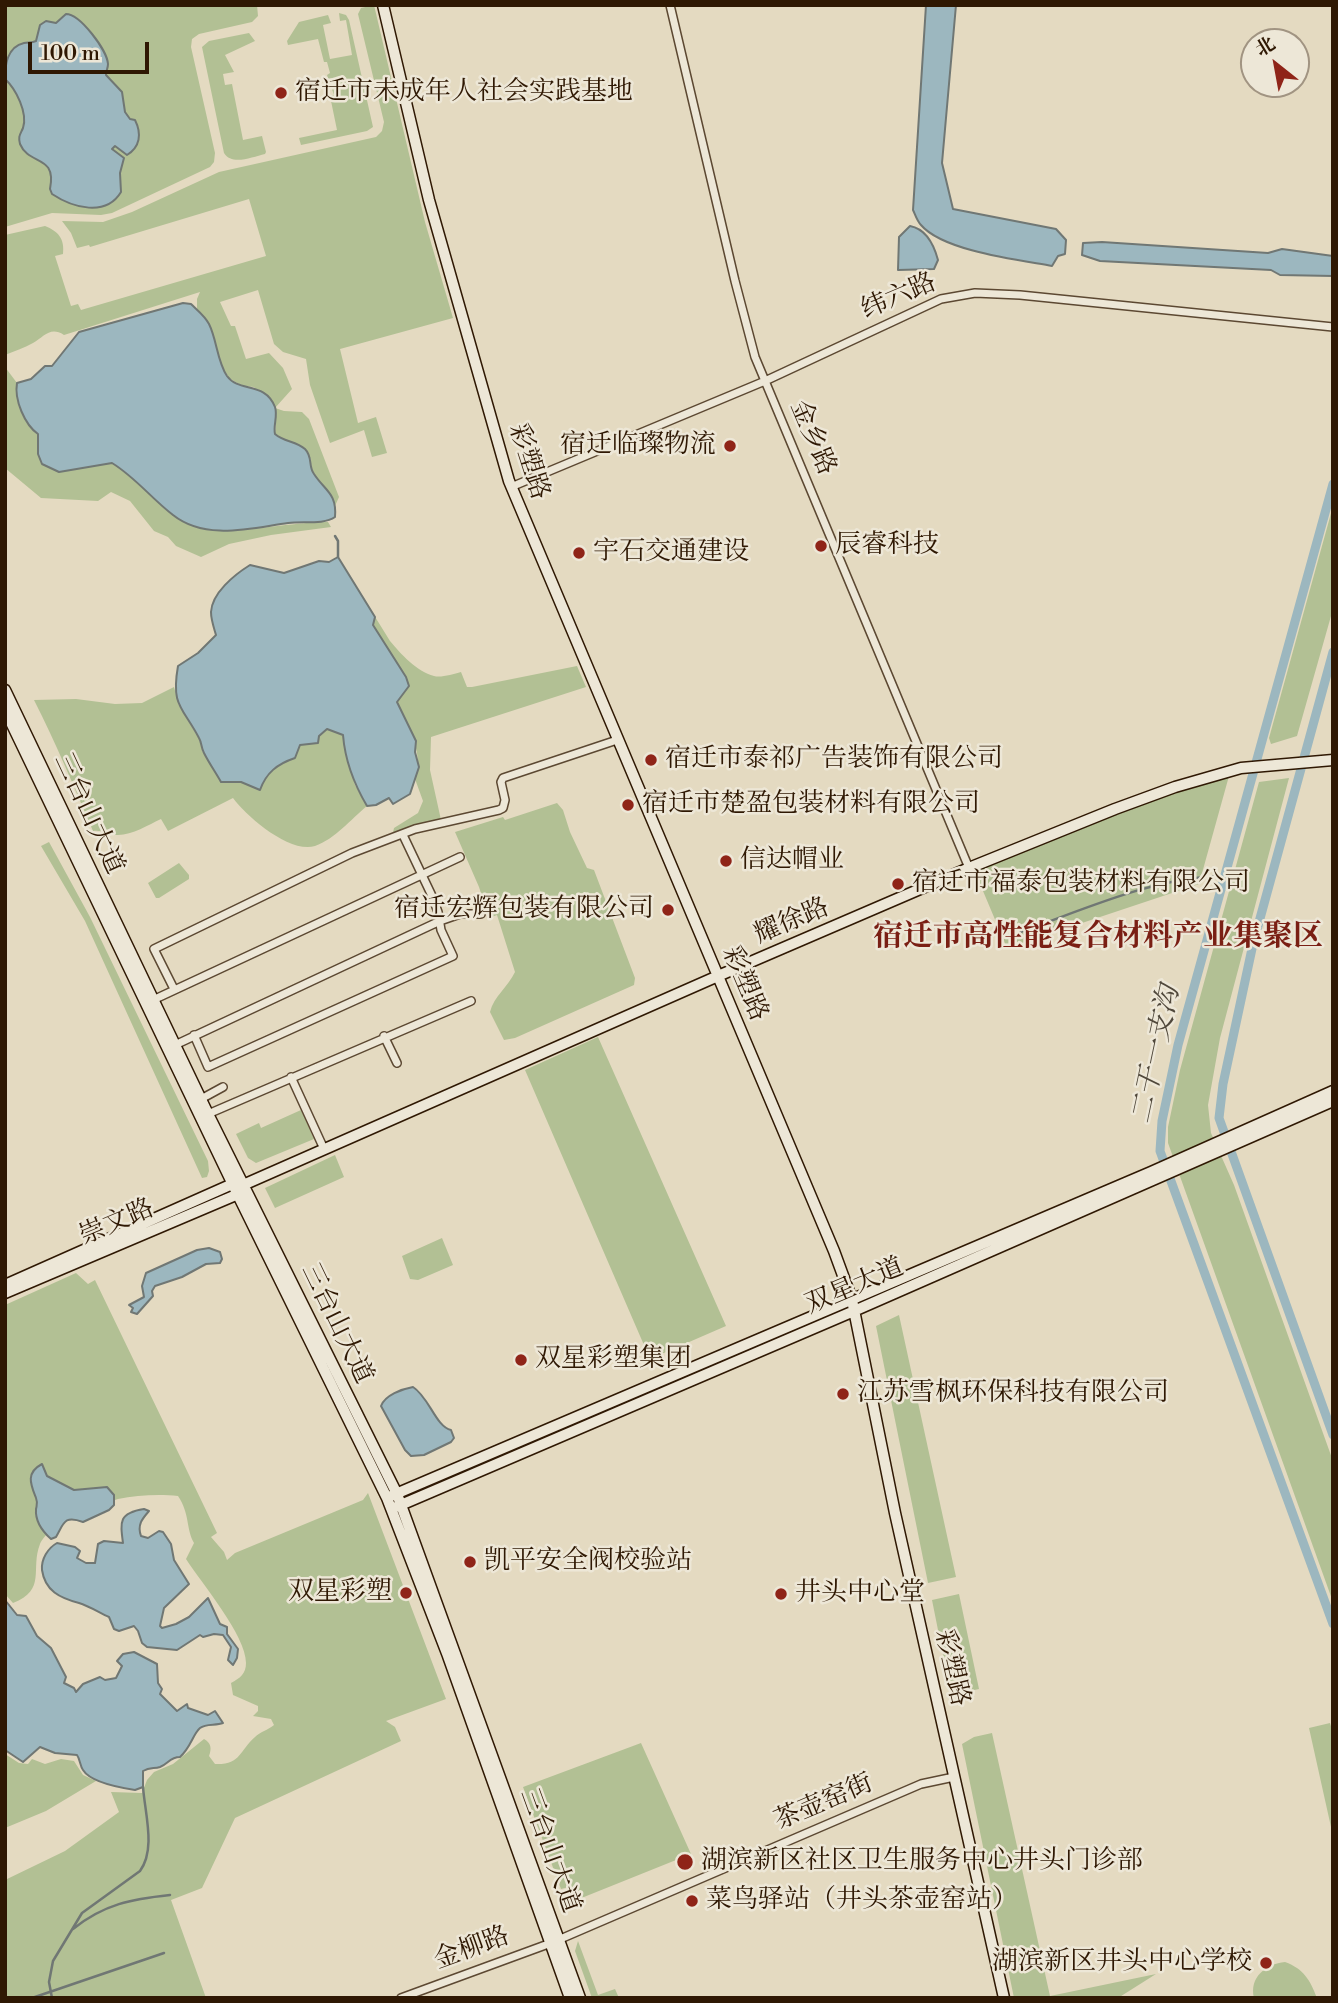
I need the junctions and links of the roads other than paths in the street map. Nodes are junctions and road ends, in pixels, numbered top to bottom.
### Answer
1 (383, 5) edge
2 (670, 5) edge
3 (1333, 327) edge
4 (765, 381) junction
5 (511, 487) junction
6 (5, 690) edge
7 (8, 713) edge
8 (617, 740) junction
9 (1329, 761) edge
10 (403, 835) junction
11 (460, 857) dead end
12 (969, 869) junction
13 (420, 874) junction
14 (481, 914) dead end
15 (440, 921) junction
16 (718, 976) junction
17 (174, 989) junction
18 (153, 1000) junction
19 (471, 1001) dead end
20 (194, 1035) junction
21 (384, 1036) junction
22 (175, 1045) junction
23 (397, 1063) dead end
24 (291, 1077) junction
25 (223, 1087) dead end
26 (1333, 1091) edge
27 (201, 1099) junction
28 (1333, 1101) edge
29 (208, 1114) junction
30 (1251, 1133) junction
31 (324, 1149) junction
32 (240, 1187) junction
33 (5, 1285) edge
34 (5, 1293) edge
35 (853, 1305) junction
36 (392, 1496) junction
37 (396, 1507) junction
38 (954, 1777) junction
39 (554, 1942) junction
40 (401, 1998) edge
41 (570, 1998) edge
42 (580, 1998) edge
43 (1004, 1998) edge

1 - 5 street, 彩塑路
2 - 4 street, 金乡路
3 - 4 street, 纬六路
4 - 5 street, 纬六路
4 - 12 street, 金乡路
5 - 8 street, 彩塑路
6 - 7 street, 三台山大道
7 - 18 street, 三台山大道
7 - 32 street, 三台山大道
8 - 10 street
8 - 16 street, 彩塑路
9 - 12 street, 耀徐路
10 - 13 street
10 - 17 street
11 - 13 street
12 - 16 street, 耀徐路
13 - 15 street
13 - 17 street
14 - 15 street
15 - 20 street
15 - 20 street
16 - 31 street, 耀徐路
16 - 35 street, 彩塑路
17 - 18 street
18 - 22 street, 三台山大道
19 - 21 street
20 - 22 street
21 - 23 street
21 - 24 street
22 - 27 street, 三台山大道
24 - 29 street
24 - 31 street
25 - 27 street
26 - 30 street
27 - 29 street, 三台山大道
28 - 30 street
29 - 32 street, 三台山大道
30 - 35 street, 双星大道
31 - 32 street, 耀徐路
32 - 33 street, 崇文路
32 - 34 street, 崇文路
32 - 36 street, 三台山大道
35 - 36 street, 双星大道
35 - 37 street, 双星大道
35 - 38 street, 彩塑路
36 - 37 street, 三台山大道
37 - 39 street, 三台山大道
38 - 39 street, 茶壶窑街
38 - 43 street, 彩塑路
39 - 40 street, 金柳路
39 - 41 street, 三台山大道
39 - 42 street, 三台山大道

